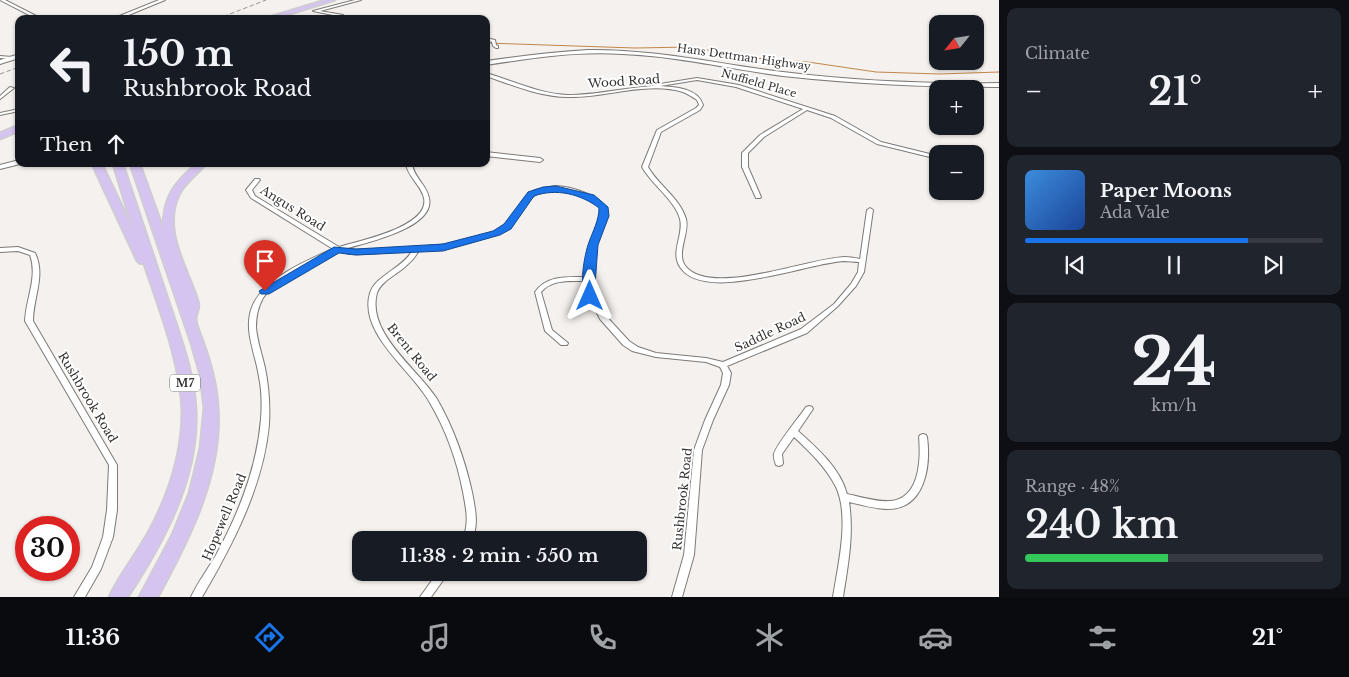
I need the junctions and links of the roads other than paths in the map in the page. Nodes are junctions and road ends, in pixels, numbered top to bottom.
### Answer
1 (2, 0) edge
2 (163, 0) edge
3 (320, 0) edge
4 (334, 0) edge
5 (359, 0) edge
6 (343, 4) junction
7 (32, 15) edge
8 (123, 15) edge
9 (268, 15) edge
10 (280, 15) edge
11 (337, 15) edge
12 (490, 40) edge
13 (497, 47) dead end
14 (0, 57) edge
15 (15, 57) edge
16 (12, 58) junction
17 (0, 62) edge
18 (490, 63) edge
19 (490, 75) edge
20 (999, 86) edge
21 (12, 88) dead end
22 (644, 88) junction
23 (0, 98) edge
24 (806, 108) junction
25 (15, 111) edge
26 (0, 114) edge
27 (15, 125) edge
28 (15, 130) edge
29 (0, 131) edge
30 (0, 136) edge
31 (490, 154) edge
32 (929, 156) edge
33 (540, 160) dead end
34 (15, 163) edge
35 (0, 167) edge
36 (98, 167) edge
37 (119, 167) edge
38 (136, 167) edge
39 (198, 167) edge
40 (410, 167) edge
41 (257, 180) dead end
42 (758, 197) dead end
43 (870, 210) dead end
44 (338, 249) junction
45 (416, 249) junction
46 (0, 250) edge
47 (862, 261) junction
48 (589, 279) junction
49 (162, 300) junction
50 (189, 320) junction
51 (564, 343) dead end
52 (723, 365) junction
53 (809, 409) dead end
54 (794, 432) junction
55 (923, 437) dead end
56 (779, 463) dead end
57 (844, 497) junction
58 (470, 531) edge
59 (437, 581) edge
60 (79, 597) edge
61 (118, 597) edge
62 (148, 597) edge
63 (196, 597) edge
64 (425, 597) edge
65 (677, 597) edge
66 (838, 597) edge

1 - 7 street
2 - 8 street
3 - 9 highway
4 - 6 street
4 - 10 highway
5 - 6 street
6 - 11 street
12 - 13 street
14 - 16 street
15 - 16 street
16 - 17 street
18 - 20 street, Hans Dettman Highway
19 - 22 street, Wood Road
21 - 23 street
22 - 24 street, Nuffield Place
22 - 47 street, Wood Road
24 - 32 street, Nuffield Place
24 - 42 street
25 - 26 street
27 - 29 highway
28 - 30 highway
31 - 33 street
34 - 35 street
36 - 49 highway
37 - 49 highway, M7
38 - 50 highway, M7
39 - 50 highway
40 - 44 street, Hopewell Road
41 - 44 street, Angus Road
43 - 47 street, Saddle Road
44 - 45 street
44 - 63 street, Hopewell Road
45 - 48 street
45 - 58 street, Brent Road
46 - 60 street, Rushbrook Road
47 - 52 street, Saddle Road
48 - 51 street
48 - 52 street
49 - 61 highway, M7
50 - 62 highway, M7
52 - 65 street, Rushbrook Road
53 - 54 street
54 - 56 street
54 - 57 street
55 - 57 street
57 - 66 street
59 - 64 street

